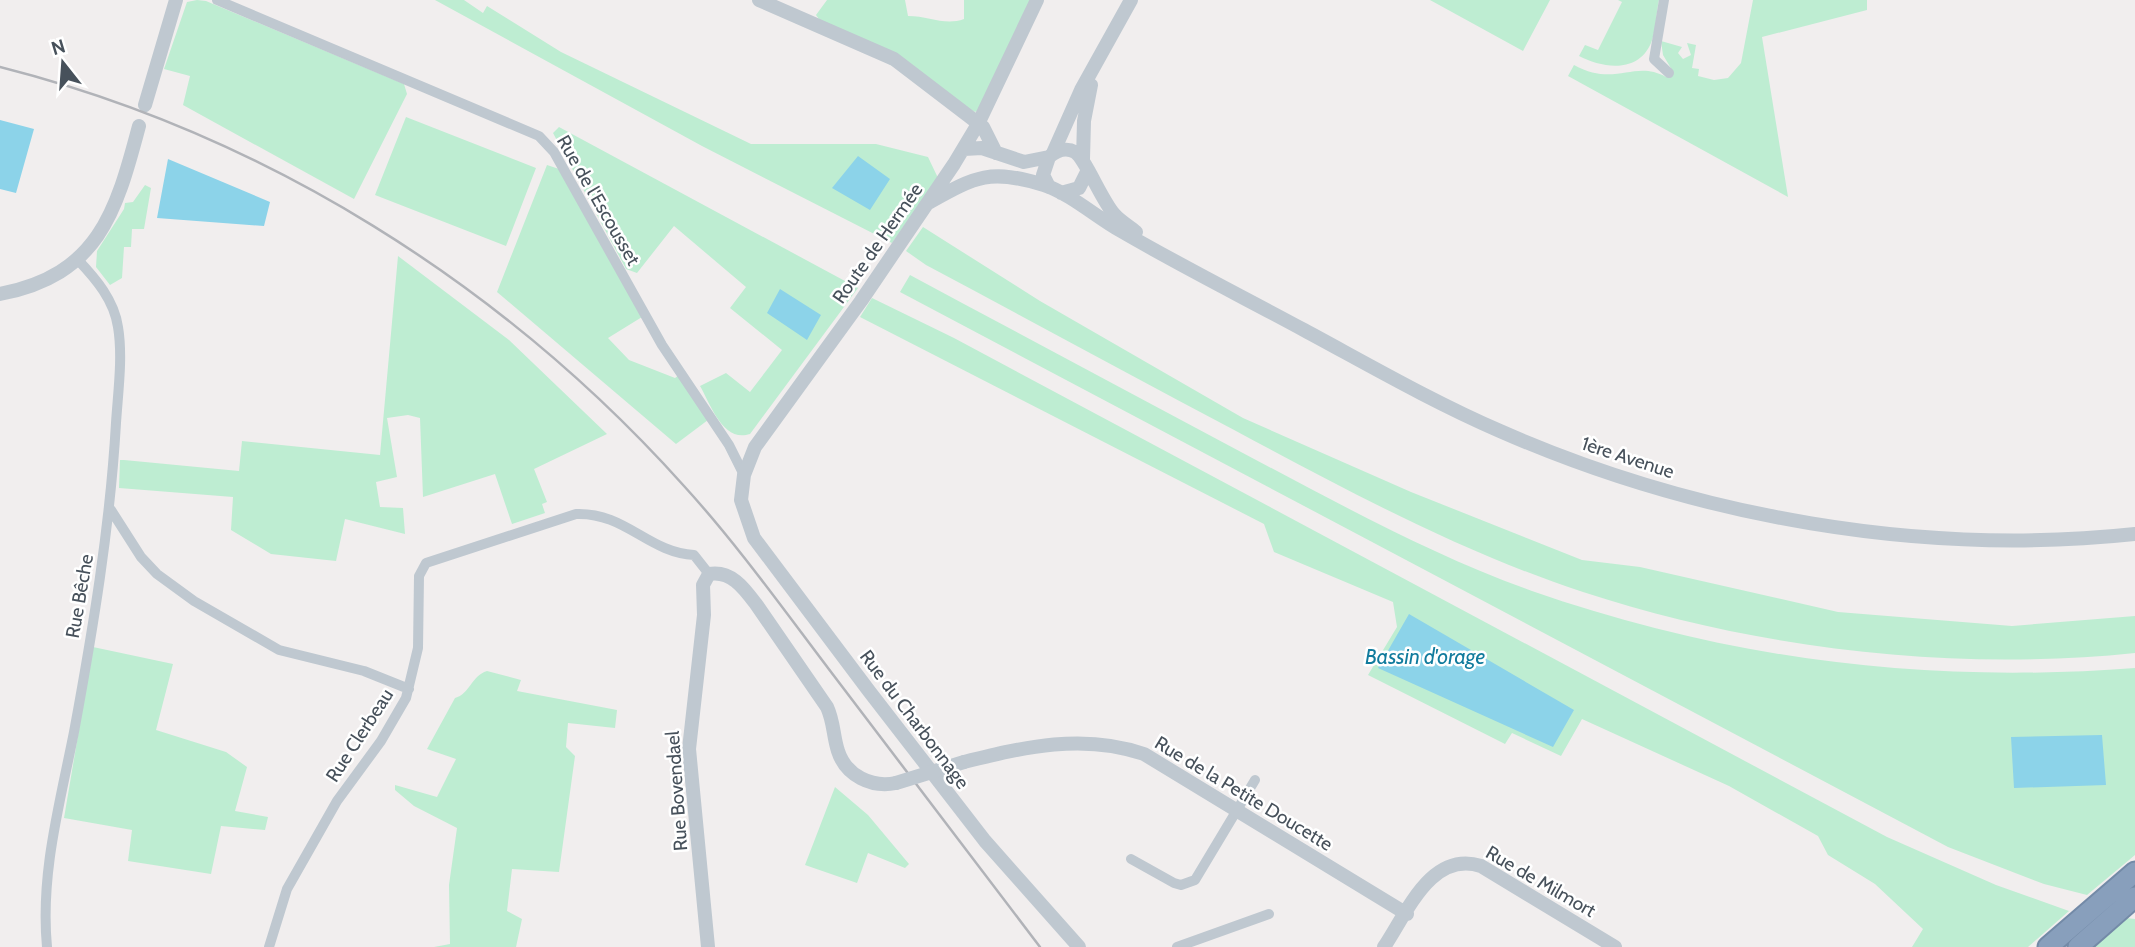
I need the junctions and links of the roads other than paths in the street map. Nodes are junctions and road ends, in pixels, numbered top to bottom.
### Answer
1 (176, 0) edge
2 (217, 0) edge
3 (759, 0) edge
4 (1037, 0) edge
5 (1131, 0) edge
6 (1664, 0) edge
7 (1099, 63) junction
8 (1669, 73) dead end
9 (145, 105) dead end
10 (978, 124) junction
11 (139, 126) dead end
12 (964, 149) junction
13 (996, 153) junction
14 (1051, 155) junction
15 (954, 164) junction
16 (1085, 165) junction
17 (970, 179) junction
18 (1055, 190) junction
19 (928, 203) junction
20 (1155, 249) junction
21 (78, 260) junction
22 (0, 294) edge
23 (744, 475) junction
24 (741, 500) joint
25 (111, 510) junction
26 (2135, 534) edge
27 (709, 574) junction
28 (409, 689) junction
29 (1255, 780) dead end
30 (1237, 810) junction
31 (1130, 859) dead end
32 (2132, 874) edge
33 (2135, 897) edge
34 (1269, 914) dead end
35 (1406, 914) junction
36 (47, 947) edge
37 (270, 947) edge
38 (708, 947) edge
39 (1079, 947) edge
40 (1177, 947) edge
41 (1384, 947) edge
42 (1615, 947) edge
43 (2048, 947) edge
44 (2078, 947) edge

1 - 9 street
2 - 23 street, Rue de l'Escousset
3 - 10 street
4 - 10 street, Route de Hermée
5 - 7 street
6 - 8 street
7 - 14 street
7 - 16 street
10 - 12 street, Route de Hermée
10 - 13 street
11 - 21 street
12 - 13 street
12 - 15 street, Route de Hermée
13 - 14 street
14 - 16 street
14 - 18 street
15 - 17 street
15 - 19 street, Route de Hermée
16 - 18 street
16 - 20 street, 1ère Avenue
17 - 18 street, 1ère Avenue
17 - 19 street, 1ère Avenue
18 - 20 street, 1ère Avenue
19 - 23 street, Route de Hermée
20 - 26 street, 1ère Avenue
21 - 22 street
21 - 25 street, Rue Bêche
23 - 24 street, Route de Hermée
24 - 39 street, Rue du Charbonnage
25 - 28 street
25 - 36 street, Rue Bêche
27 - 28 street, Rue Clerbeau
27 - 30 street, Rue de la Petite Doucette, bridge
27 - 38 street, Rue Bovendael
28 - 37 street, Rue Clerbeau
29 - 30 street
30 - 31 street
30 - 35 street, Rue de la Petite Doucette
32 - 43 highway
33 - 44 highway
34 - 40 street
35 - 41 street
35 - 42 street, Rue de Milmort

